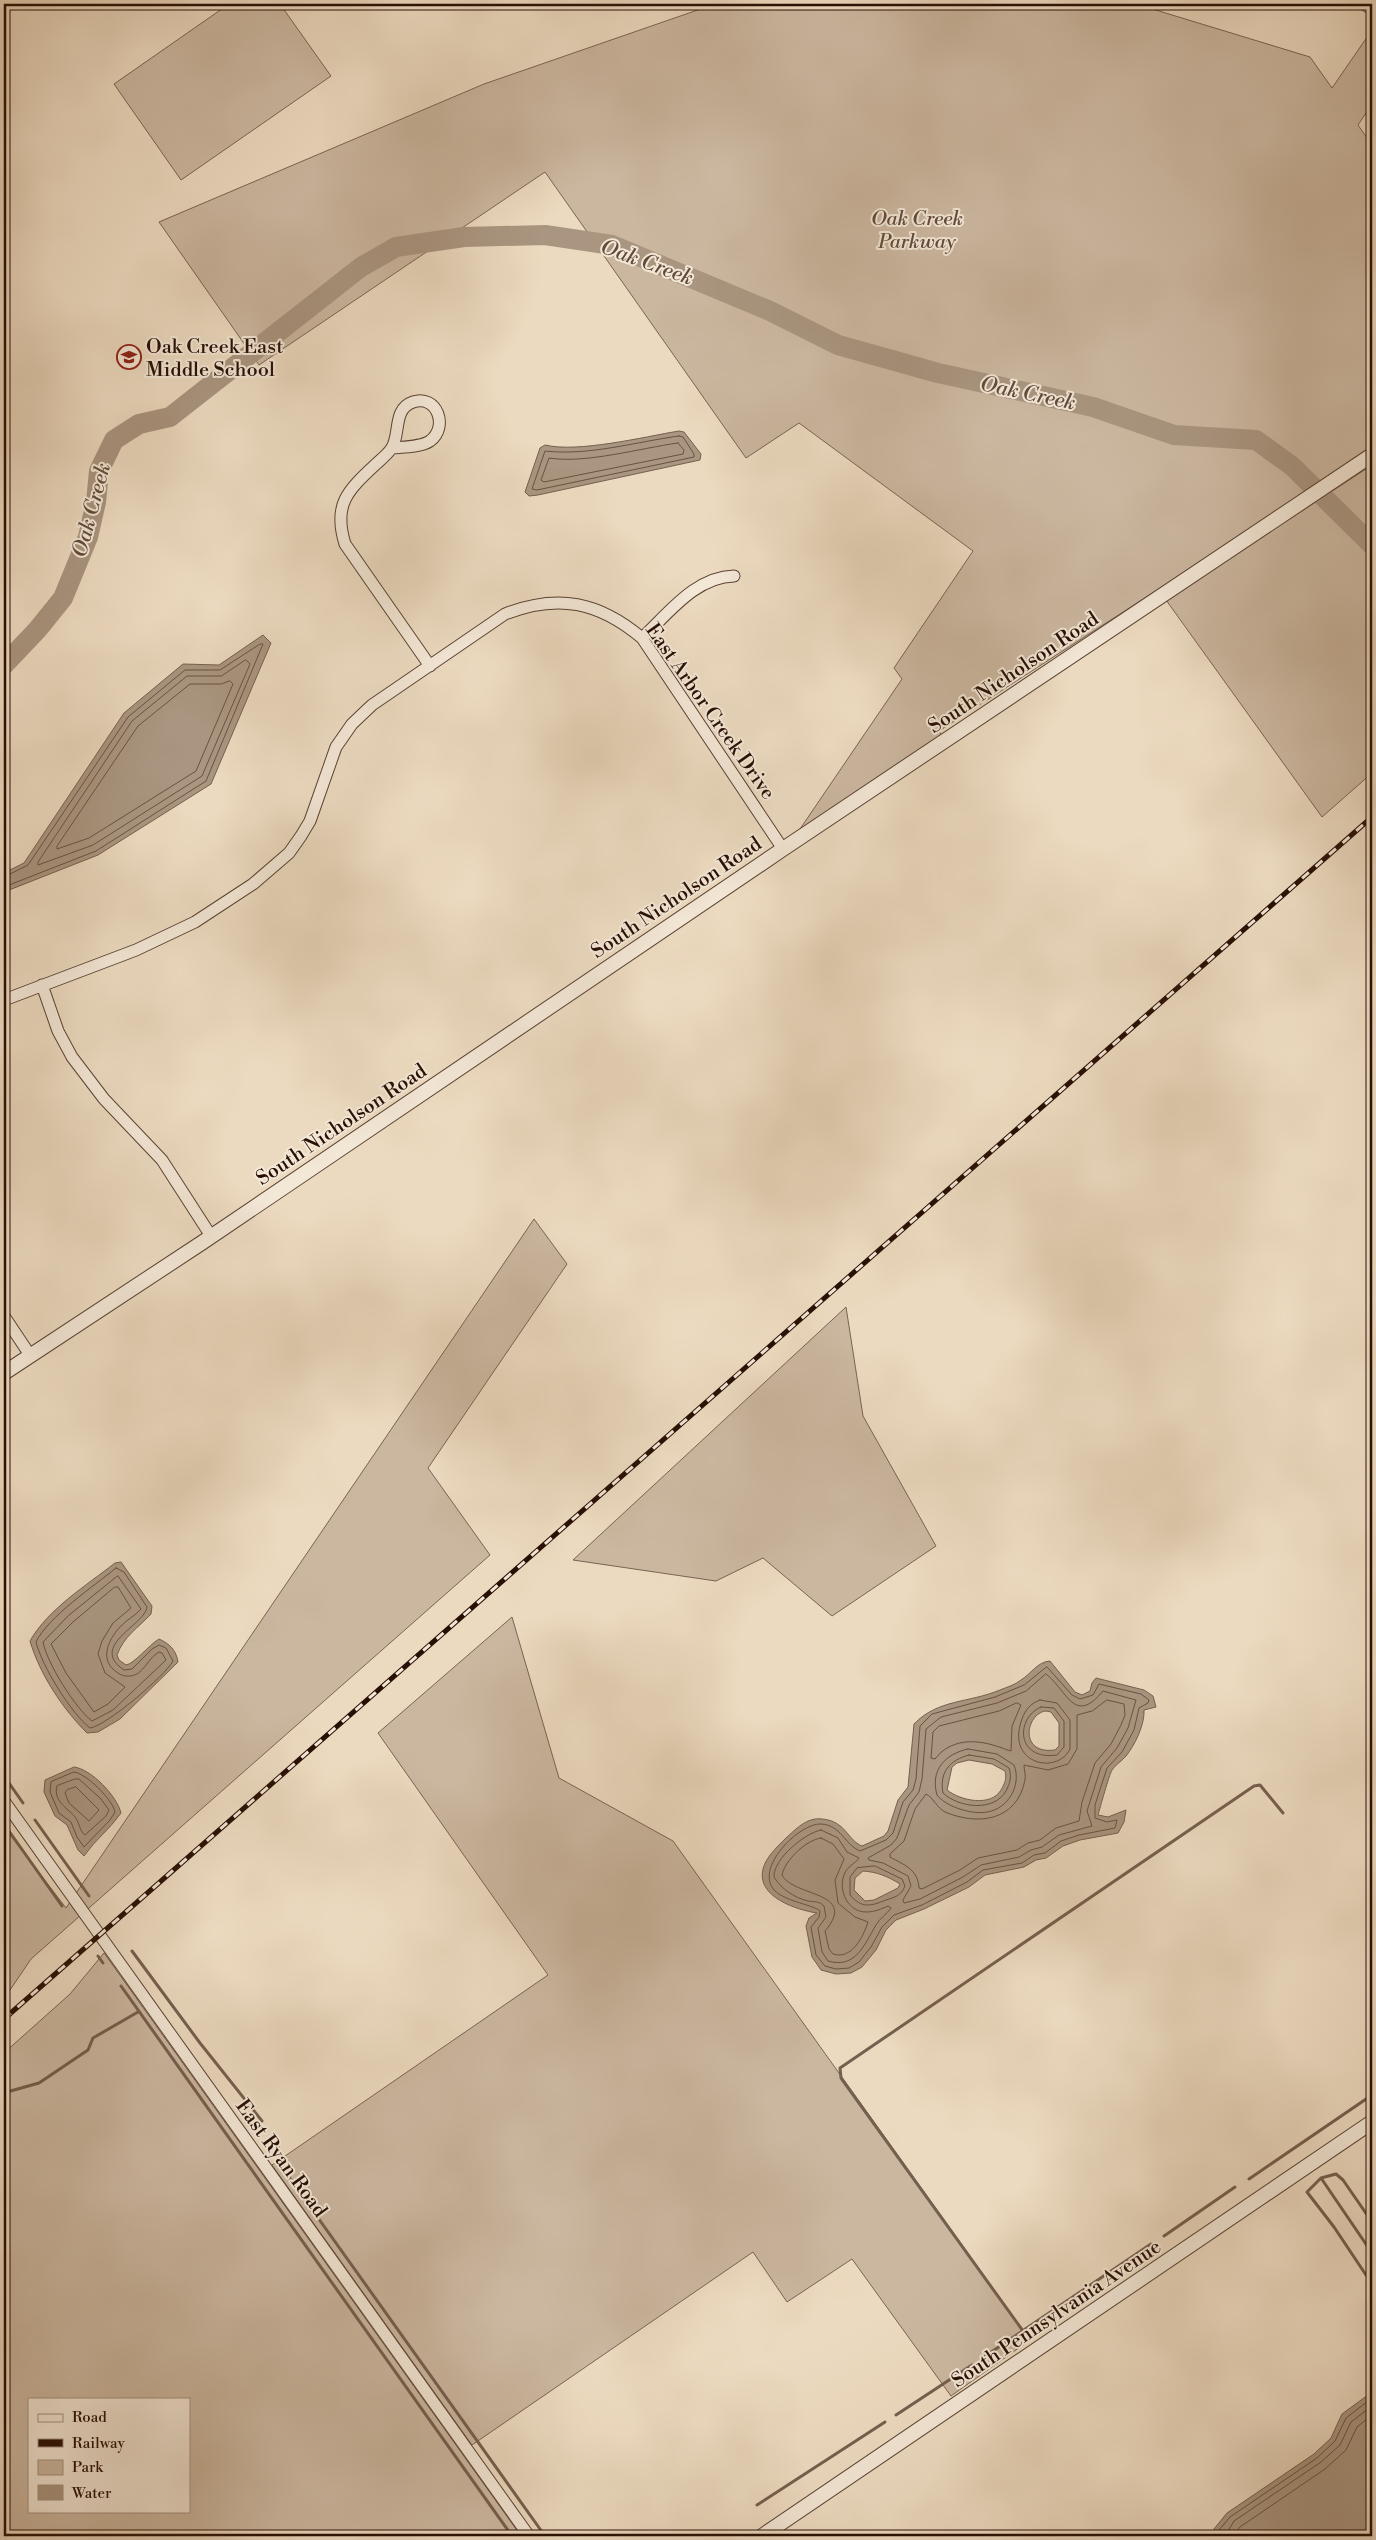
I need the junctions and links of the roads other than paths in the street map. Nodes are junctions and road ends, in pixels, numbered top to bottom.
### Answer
1 (1364, 4) edge
2 (1372, 9) edge
3 (392, 448) junction
4 (1372, 455) edge
5 (734, 576) dead end
6 (642, 638) junction
7 (430, 666) junction
8 (783, 849) junction
9 (42, 986) junction
10 (4, 1000) edge
11 (212, 1236) junction
12 (4, 1316) edge
13 (30, 1355) junction
14 (4, 1373) edge
15 (4, 1801) edge
16 (1372, 2122) edge
17 (529, 2536) edge
18 (762, 2536) edge

1 - 2 street
3 - 3 street
3 - 7 street
4 - 8 street, South Nicholson Road
5 - 6 street
6 - 7 street, East Arbor Creek Drive
6 - 8 street, East Arbor Creek Drive
7 - 9 street, East Arbor Creek Drive
8 - 11 street, South Nicholson Road
9 - 10 street, East Arbor Creek Drive
9 - 11 street
11 - 13 street, South Nicholson Road
12 - 13 street
13 - 14 street, South Nicholson Road
15 - 17 street, East Ryan Road
16 - 18 street, South Pennsylvania Avenue

